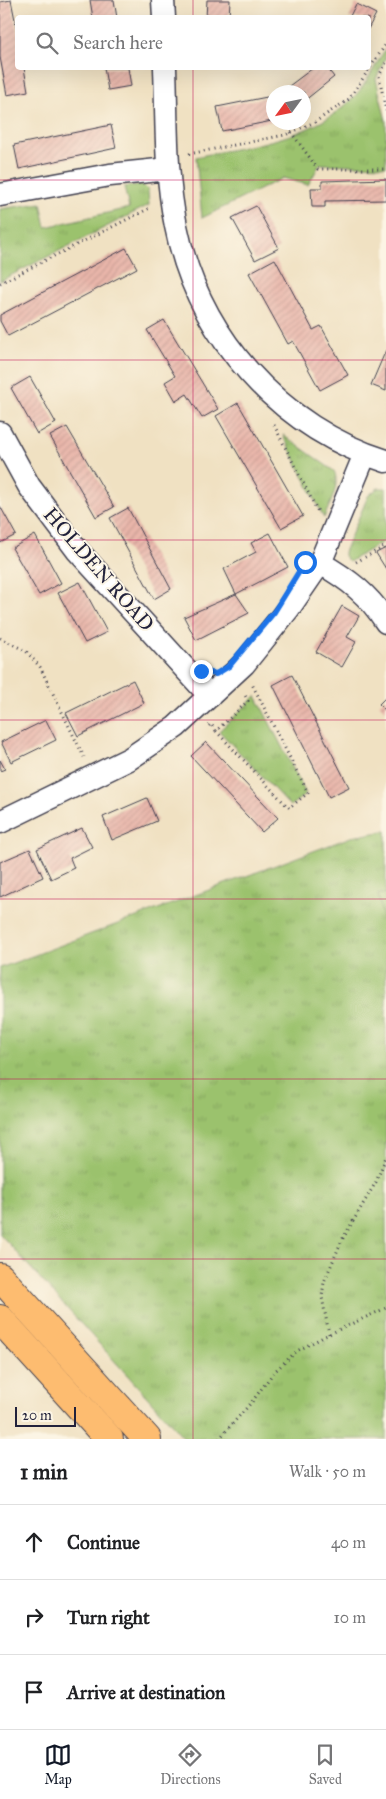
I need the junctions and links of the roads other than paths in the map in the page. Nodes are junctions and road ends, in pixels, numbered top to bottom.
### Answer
1 (163, 0) edge
2 (164, 15) edge
3 (165, 70) edge
4 (168, 169) junction
5 (0, 195) edge
6 (0, 433) edge
7 (376, 457) edge
8 (320, 563) junction
9 (386, 622) edge
10 (210, 696) junction
11 (0, 822) edge
12 (0, 1277) edge
13 (0, 1320) edge
14 (109, 1439) edge
15 (147, 1439) edge

1 - 2 street
3 - 4 street
4 - 5 street
4 - 7 street
6 - 10 street, HOLDEN ROAD
7 - 8 street
8 - 9 street
8 - 10 street
10 - 11 street
12 - 15 main road
13 - 14 main road

